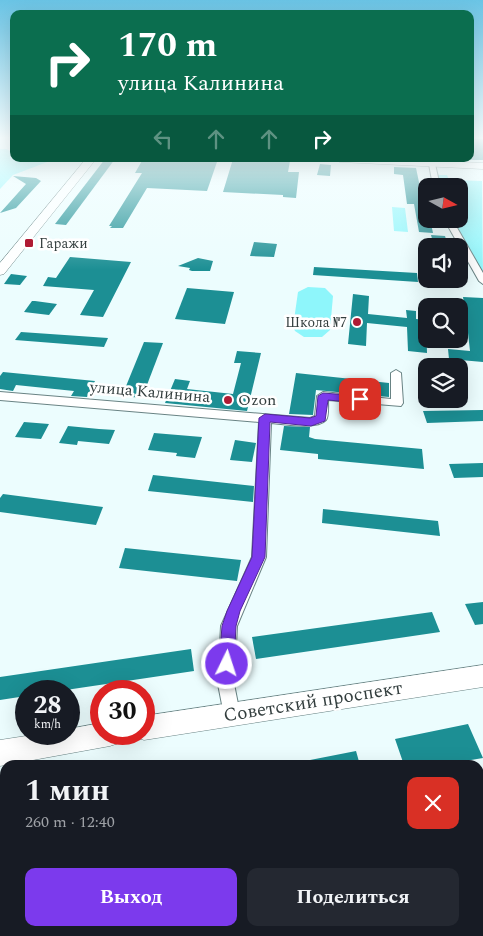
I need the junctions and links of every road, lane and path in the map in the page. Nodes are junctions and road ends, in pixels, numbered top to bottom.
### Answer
1 (72, 183) edge
2 (453, 228) edge
3 (0, 271) edge
4 (483, 281) edge
5 (396, 373) dead end
6 (0, 396) edge
7 (265, 418) junction
8 (483, 676) edge
9 (231, 714) junction
10 (155, 726) edge
11 (90, 737) edge
12 (0, 753) edge

1 - 3 street
2 - 4 street
5 - 7 street, улица Калинина
6 - 7 street, улица Калинина
7 - 9 street
8 - 9 street, Советский проспект
9 - 10 street, Советский проспект
11 - 12 street

